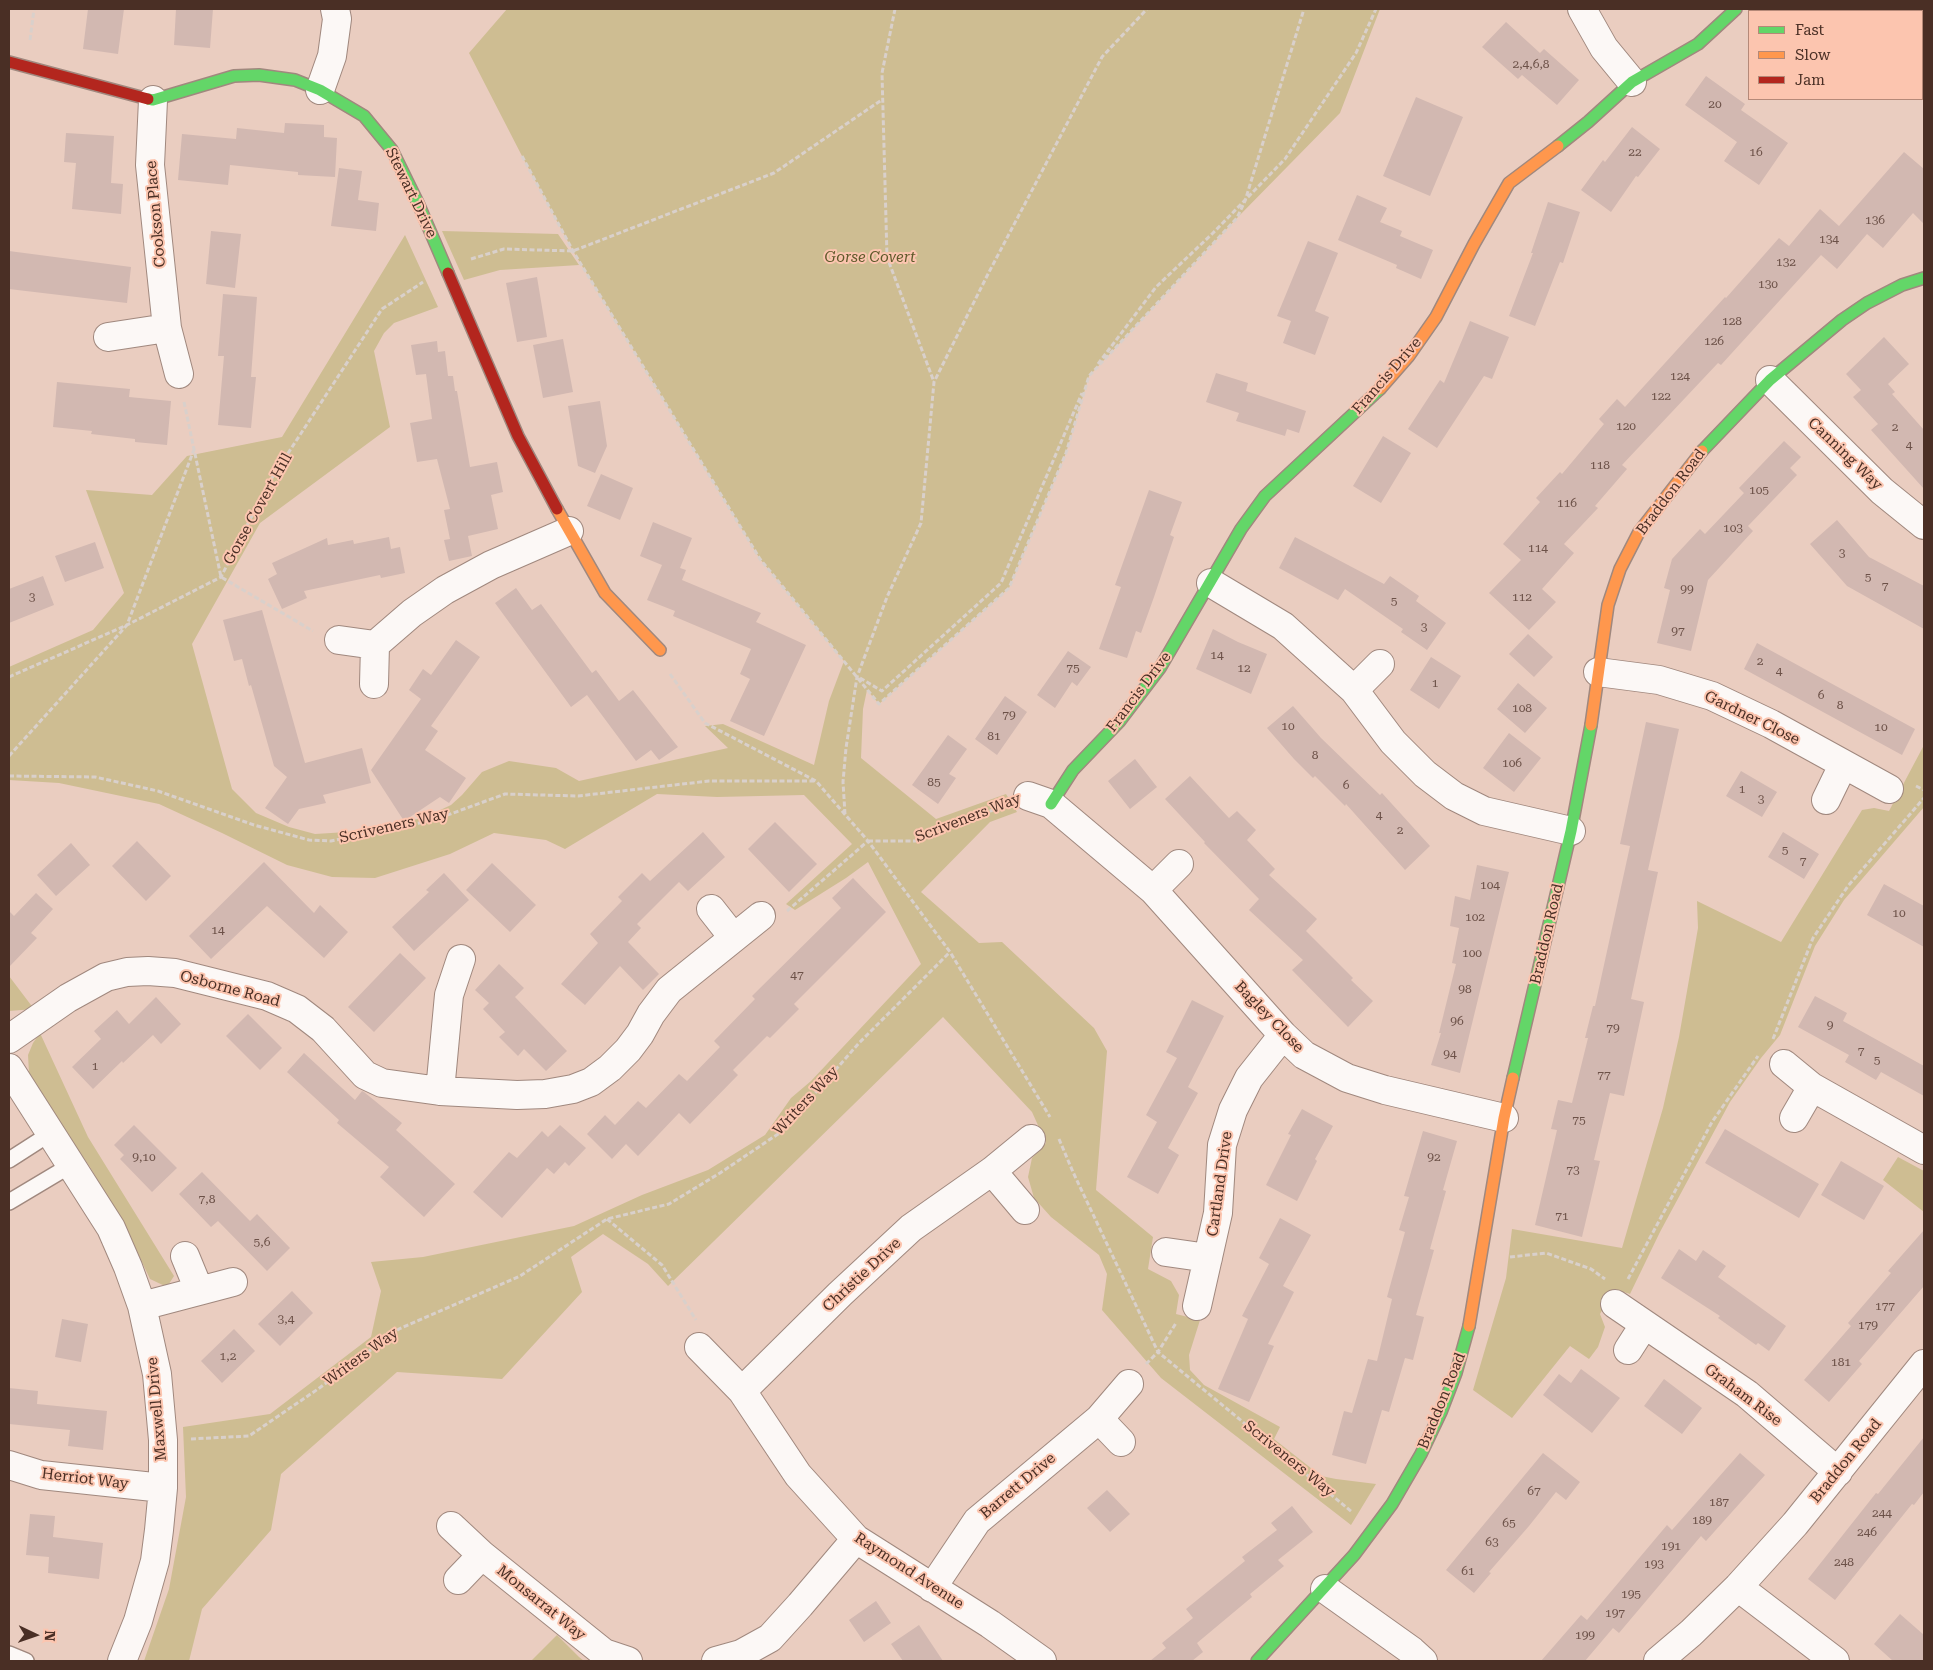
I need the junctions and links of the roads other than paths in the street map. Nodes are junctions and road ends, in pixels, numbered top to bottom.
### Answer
1 (335, 9) edge
2 (1582, 9) edge
3 (1736, 9) edge
4 (9, 62) edge
5 (1632, 82) junction
6 (320, 90) junction
7 (153, 100) junction
8 (1924, 278) edge
9 (167, 328) junction
10 (108, 338) dead end
11 (178, 374) road end
12 (1770, 380) junction
13 (1924, 525) edge
14 (569, 531) junction
15 (1211, 583) junction
16 (339, 640) road end
17 (375, 645) junction
18 (660, 650) road end
19 (1380, 664) dead end
20 (1598, 672) junction
21 (374, 684) dead end
22 (1354, 690) junction
23 (1843, 765) junction
24 (1889, 789) dead end
25 (1040, 800) joint
26 (1826, 800) dead end
27 (1571, 831) junction
28 (1179, 864) dead end
29 (1153, 890) junction
30 (711, 909) dead end
31 (761, 916) road end
32 (733, 937) junction
33 (461, 959) dead end
34 (1283, 1036) junction
35 (9, 1039) edge
36 (1784, 1064) dead end
37 (9, 1068) edge
38 (1812, 1087) junction
39 (440, 1091) junction
40 (1504, 1118) junction
41 (1794, 1118) dead end
42 (51, 1133) junction
43 (1031, 1139) dead end
44 (1924, 1150) edge
45 (9, 1160) edge
46 (71, 1164) junction
47 (992, 1171) junction
48 (9, 1202) edge
49 (1025, 1210) dead end
50 (1166, 1252) dead end
51 (185, 1256) dead end
52 (1208, 1258) junction
53 (233, 1282) dead end
54 (199, 1290) junction
55 (1611, 1292) road end
56 (142, 1306) junction
57 (1197, 1306) road end
58 (1644, 1325) junction
59 (699, 1347) road end
60 (1628, 1350) dead end
61 (1923, 1370) edge
62 (1129, 1384) road end
63 (742, 1391) junction
64 (1099, 1419) junction
65 (1121, 1442) dead end
66 (9, 1465) edge
67 (1838, 1472) junction
68 (163, 1488) junction
69 (451, 1526) dead end
70 (856, 1539) junction
71 (482, 1555) junction
72 (458, 1580) dead end
73 (1738, 1586) junction
74 (932, 1588) junction
75 (1325, 1589) junction
76 (9, 1654) edge
77 (26, 1661) edge
78 (122, 1661) edge
79 (628, 1661) edge
80 (716, 1661) edge
81 (1042, 1661) edge
82 (1258, 1661) edge
83 (1423, 1661) edge
84 (1658, 1661) edge
85 (1835, 1661) edge

1 - 6 street
2 - 5 street
3 - 5 street, Francis Drive
4 - 7 street
5 - 15 street, Francis Drive
6 - 7 street, Stewart Drive
6 - 14 street, Stewart Drive
7 - 9 street, Cookson Place
8 - 12 street, Braddon Road
9 - 10 street
9 - 11 street, Cookson Place
12 - 13 street, Canning Way
12 - 20 street, Braddon Road
14 - 17 street
14 - 18 street, Stewart Drive
15 - 22 street
15 - 25 street, Francis Drive
16 - 17 street
17 - 21 street
19 - 22 street
20 - 23 street, Gardner Close
20 - 27 street, Braddon Road
22 - 27 street
23 - 24 street, Gardner Close
23 - 26 street
25 - 29 street, Bagley Close
27 - 40 street, Braddon Road
28 - 29 street
29 - 34 street, Bagley Close
30 - 32 street
31 - 32 street, Osborne Road
32 - 39 street, Osborne Road
33 - 39 street
34 - 40 street, Bagley Close
34 - 52 street, Cartland Drive
35 - 39 street, Osborne Road
36 - 38 street
37 - 42 street, Maxwell Drive
38 - 41 street
38 - 44 street
40 - 75 street, Braddon Road
42 - 45 lane
42 - 46 street, Maxwell Drive
43 - 47 street, Christie Drive
46 - 48 lane
46 - 56 street, Maxwell Drive
47 - 49 street
47 - 63 street, Christie Drive
50 - 52 street, Cartland Drive
51 - 54 street
52 - 57 street, Cartland Drive
53 - 54 street
54 - 56 street
55 - 58 street, Graham Rise
56 - 68 street, Maxwell Drive
58 - 60 street
58 - 67 street, Graham Rise
59 - 63 street, Raymond Avenue
61 - 67 street, Braddon Road
62 - 64 street, Barrett Drive
63 - 70 street, Raymond Avenue
64 - 65 street
64 - 74 street, Barrett Drive
66 - 68 street, Herriot Way
67 - 73 street, Braddon Road
68 - 78 street, Maxwell Drive
69 - 71 street, Monsarrat Way
70 - 74 street, Raymond Avenue
70 - 80 street
71 - 72 street, Monsarrat Way
71 - 79 street, Monsarrat Way
73 - 84 street, Braddon Road
73 - 85 street
74 - 81 street, Raymond Avenue
75 - 82 street, Braddon Road
75 - 83 street
76 - 77 lane

